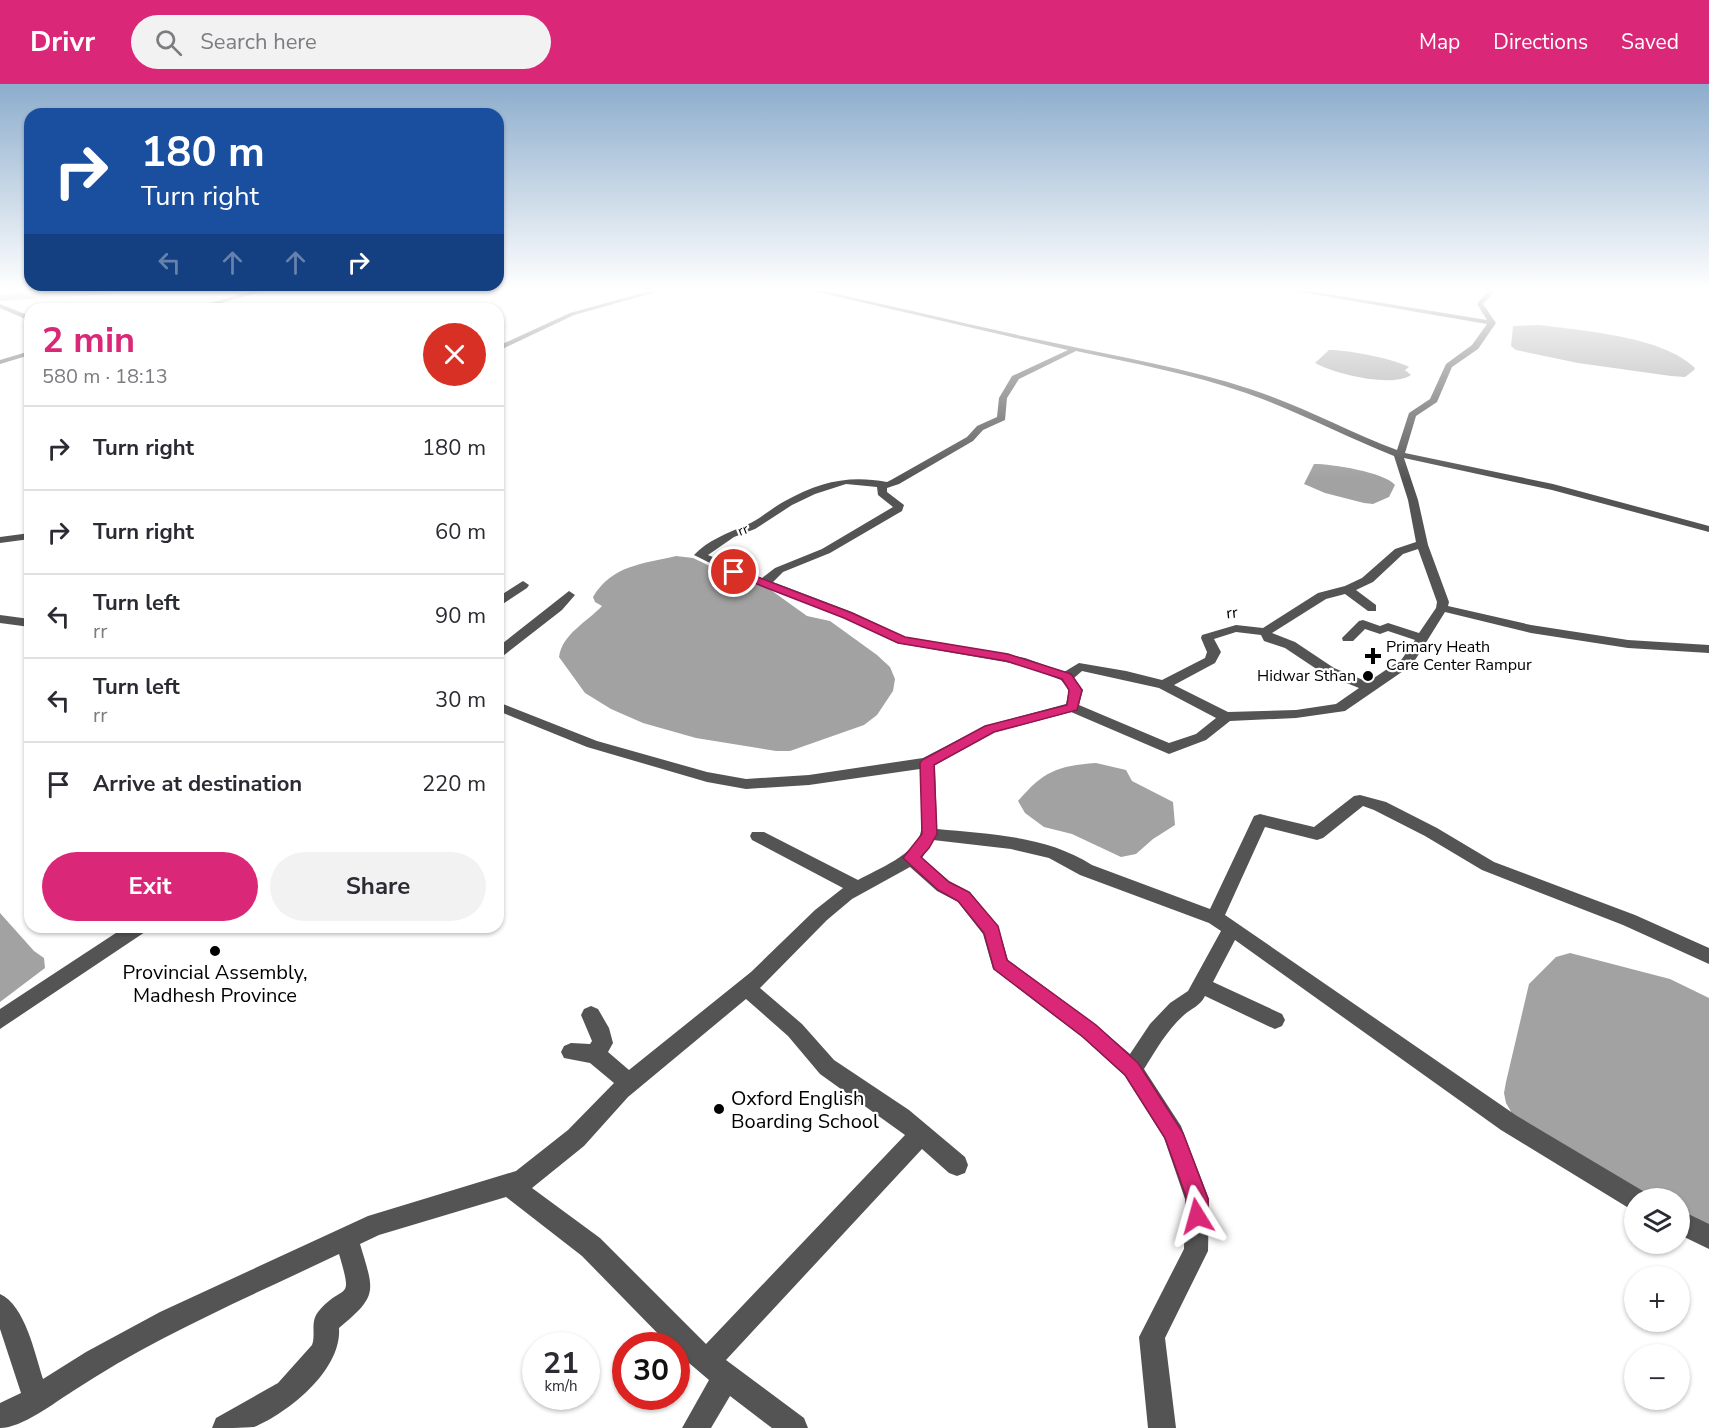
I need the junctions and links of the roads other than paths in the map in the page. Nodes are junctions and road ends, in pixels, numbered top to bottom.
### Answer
1 (1064, 354) edge
2 (1099, 354) edge
3 (1466, 354) edge
4 (24, 355) edge
5 (0, 362) edge
6 (1398, 454) junction
7 (882, 484) junction
8 (1709, 529) edge
9 (24, 537) edge
10 (0, 540) edge
11 (1422, 545) junction
12 (768, 583) junction
13 (523, 585) dead end
14 (1349, 589) junction
15 (569, 595) dead end
16 (504, 599) edge
17 (1372, 608) dead end
18 (1442, 608) junction
19 (0, 619) edge
20 (24, 622) edge
21 (1265, 632) junction
22 (1348, 638) dead end
23 (1423, 639) junction
24 (504, 648) edge
25 (1709, 649) edge
26 (1066, 676) junction
27 (1164, 685) junction
28 (1370, 688) junction
29 (1072, 707) junction
30 (504, 708) edge
31 (1226, 717) junction
32 (927, 763) junction
33 (929, 834) junction
34 (758, 836) dead end
35 (911, 858) junction
36 (857, 887) junction
37 (1215, 918) junction
38 (1232, 928) junction
39 (130, 933) edge
40 (1709, 956) edge
41 (1202, 986) junction
42 (746, 987) junction
43 (591, 1016) dead end
44 (0, 1020) edge
45 (1275, 1020) dead end
46 (571, 1052) dead end
47 (595, 1054) junction
48 (1132, 1069) junction
49 (629, 1083) junction
50 (921, 1134) junction
51 (957, 1165) dead end
52 (509, 1185) junction
53 (1624, 1191) edge
54 (1690, 1227) edge
55 (1709, 1237) edge
56 (346, 1238) junction
57 (0, 1307) edge
58 (717, 1369) junction
59 (37, 1399) junction
60 (0, 1418) edge
61 (226, 1428) edge
62 (696, 1428) edge
63 (794, 1428) edge
64 (1162, 1428) edge

1 - 7 street, rr
2 - 6 street
3 - 6 street
4 - 5 street
6 - 8 street
6 - 11 street
7 - 12 street
7 - 12 street, rr
9 - 10 street
11 - 14 street
11 - 18 street
12 - 26 street, rr
13 - 16 street
14 - 17 street
14 - 21 street
15 - 24 street
18 - 23 street
18 - 25 street
19 - 20 street
21 - 27 street, rr
21 - 28 street, rr
22 - 23 street
23 - 28 street
26 - 27 street
26 - 29 street
27 - 31 street
28 - 31 street
29 - 31 street
29 - 32 street
30 - 32 street
32 - 33 street
33 - 35 street
33 - 37 street
34 - 36 street
35 - 36 street
35 - 48 street
36 - 42 street
37 - 38 street
37 - 40 street
38 - 41 street
38 - 53 street
39 - 44 street
41 - 45 street
41 - 48 street
42 - 49 street
42 - 50 street
43 - 47 street
46 - 47 street
47 - 49 street
48 - 64 street
49 - 52 street
50 - 51 street
50 - 58 street
52 - 56 street
52 - 58 street
54 - 55 street
56 - 59 street
56 - 61 street
57 - 59 street
58 - 62 street
58 - 63 street
59 - 60 street

